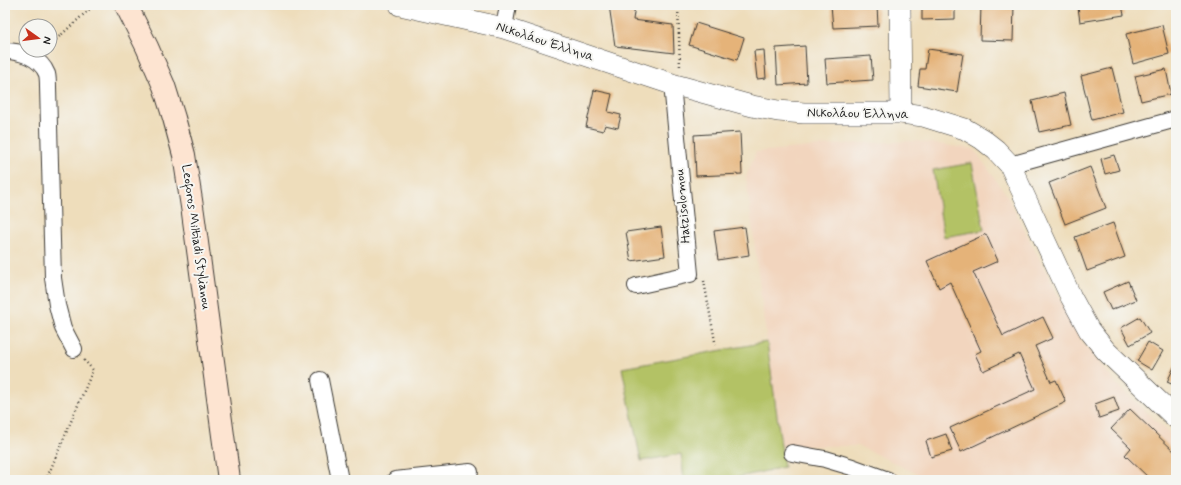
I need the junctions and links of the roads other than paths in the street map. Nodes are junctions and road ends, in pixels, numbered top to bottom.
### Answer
1 (126, 5) edge
2 (400, 5) edge
3 (508, 5) edge
4 (900, 5) edge
5 (504, 28) junction
6 (5, 51) edge
7 (676, 85) junction
8 (901, 113) junction
9 (1176, 119) edge
10 (1010, 164) junction
11 (636, 286) dead end
12 (74, 349) road end
13 (320, 380) dead end
14 (1176, 418) edge
15 (792, 453) dead end
16 (470, 472) dead end
17 (229, 480) edge
18 (340, 480) edge
19 (394, 480) edge
20 (888, 480) edge

1 - 17 main road, Leoforos Miltiadi Stylianou
2 - 5 street, Νικολάου Έλληνα
3 - 5 street
4 - 8 street
5 - 7 street, Νικολάου Έλληνα
6 - 12 street
7 - 8 street, Νικολάου Έλληνα
7 - 11 street, Hatzisolomou
8 - 10 street, Νικολάου Έλληνα
9 - 10 street
10 - 14 street, Νικολάου Έλληνα
13 - 18 street
15 - 20 street
16 - 19 street

